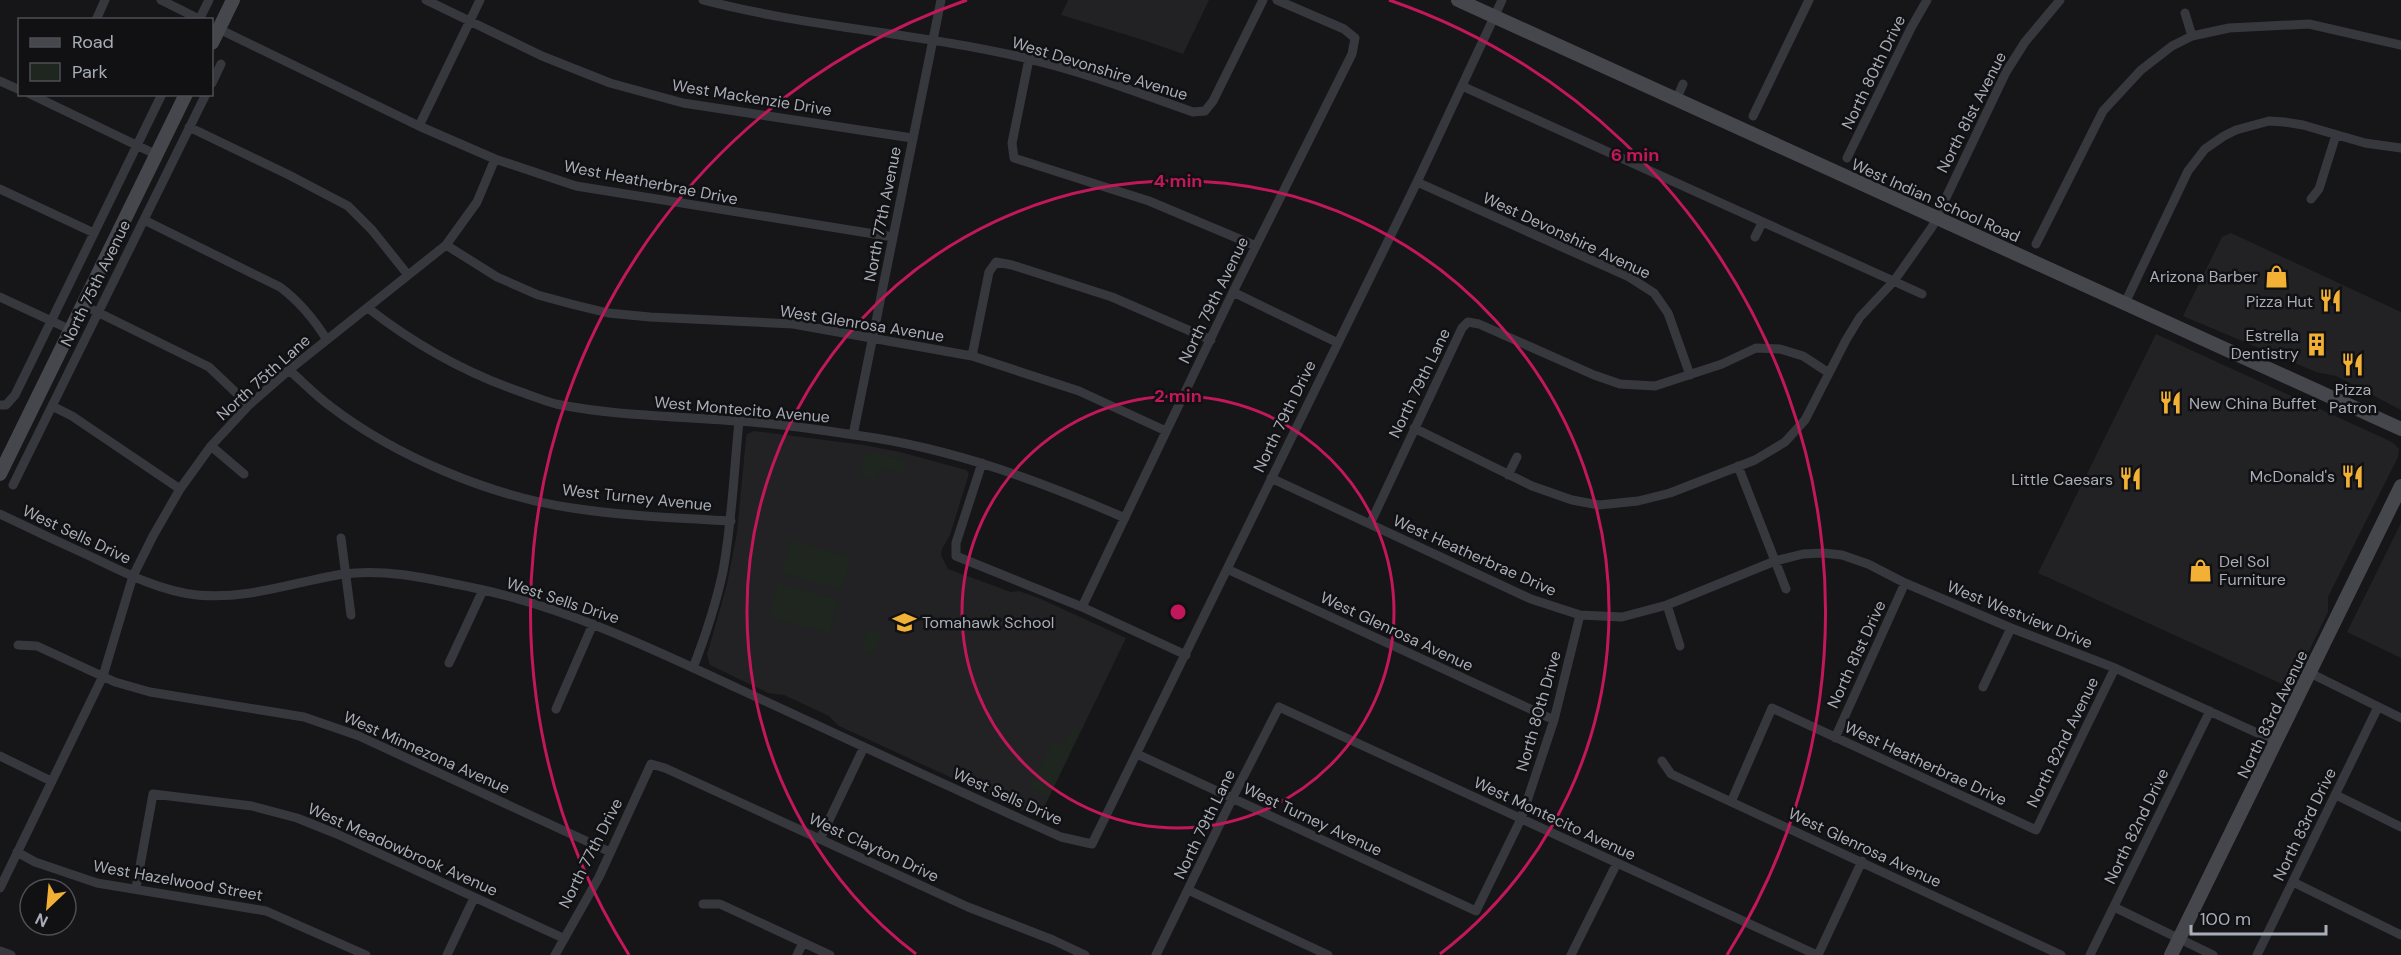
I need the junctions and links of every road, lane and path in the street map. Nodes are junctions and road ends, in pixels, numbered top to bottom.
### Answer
1 (105, 0) edge
2 (161, 0) edge
3 (208, 0) edge
4 (233, 0) edge
5 (426, 0) edge
6 (480, 0) edge
7 (703, 0) edge
8 (941, 0) edge
9 (1263, 0) edge
10 (1277, 0) edge
11 (1458, 0) edge
12 (1502, 0) edge
13 (1809, 0) edge
14 (1927, 0) edge
15 (2060, 0) edge
16 (2185, 14) dead end
17 (1494, 16) junction
18 (97, 18) edge
19 (197, 18) edge
20 (199, 18) edge
21 (470, 22) junction
22 (219, 29) junction
23 (2192, 36) junction
24 (934, 40) junction
25 (213, 41) edge
26 (2401, 45) edge
27 (1029, 59) junction
28 (221, 64) dead end
29 (0, 81) edge
30 (213, 81) edge
31 (1683, 84) dead end
32 (1462, 86) junction
33 (18, 89) edge
34 (34, 96) edge
35 (58, 96) edge
36 (161, 96) edge
37 (185, 96) edge
38 (205, 96) edge
39 (1676, 100) junction
40 (54, 105) junction
41 (1754, 116) dead end
42 (419, 126) junction
43 (189, 128) junction
44 (2336, 135) junction
45 (912, 138) junction
46 (137, 145) junction
47 (2401, 148) edge
48 (157, 154) junction
49 (495, 159) junction
50 (1847, 159) dead end
51 (1417, 182) junction
52 (0, 189) edge
53 (2311, 200) dead end
54 (1937, 218) junction
55 (144, 220) junction
56 (1762, 222) junction
57 (94, 233) junction
58 (893, 237) junction
59 (1755, 237) dead end
60 (2036, 244) dead end
61 (446, 245) junction
62 (1256, 246) junction
63 (408, 275) junction
64 (1893, 281) junction
65 (1233, 292) junction
66 (1922, 294) dead end
67 (0, 297) edge
68 (2125, 303) junction
69 (83, 305) junction
70 (368, 308) junction
71 (98, 312) junction
72 (51, 320) junction
73 (71, 330) junction
74 (874, 337) junction
75 (327, 340) junction
76 (1211, 340) junction
77 (1336, 342) junction
78 (972, 356) junction
79 (289, 370) junction
80 (1829, 374) junction
81 (1689, 375) junction
82 (3, 405) edge
83 (249, 405) junction
84 (52, 406) junction
85 (739, 421) junction
86 (1413, 428) junction
87 (2401, 429) edge
88 (1166, 431) junction
89 (853, 435) junction
90 (211, 446) junction
91 (1517, 457) dead end
92 (982, 463) junction
93 (1738, 465) junction
94 (0, 474) edge
95 (244, 474) dead end
96 (1508, 475) junction
97 (1271, 478) junction
98 (13, 485) dead end
99 (2401, 486) edge
100 (180, 489) junction
101 (0, 514) edge
102 (1125, 518) junction
103 (731, 521) junction
104 (1370, 524) junction
105 (341, 538) dead end
106 (1775, 561) junction
107 (1227, 569) junction
108 (345, 574) junction
109 (133, 576) junction
110 (1905, 583) junction
111 (1786, 589) dead end
112 (483, 590) junction
113 (1667, 604) junction
114 (1082, 608) junction
115 (351, 615) dead end
116 (1580, 615) junction
117 (593, 624) junction
118 (2011, 628) junction
119 (18, 645) dead end
120 (1680, 646) dead end
121 (1186, 655) junction
122 (449, 663) dead end
123 (693, 668) junction
124 (2115, 668) junction
125 (2310, 674) junction
126 (103, 676) junction
127 (1983, 687) dead end
128 (1280, 707) joint
129 (2378, 707) junction
130 (556, 709) dead end
131 (2210, 711) junction
132 (2401, 718) edge
133 (1554, 720) junction
134 (1835, 738) junction
135 (2277, 742) junction
136 (864, 747) junction
137 (1137, 754) junction
138 (0, 756) edge
139 (1662, 761) dead end
140 (651, 764) joint
141 (51, 781) junction
142 (2336, 795) junction
143 (1232, 799) junction
144 (1731, 802) junction
145 (1521, 819) junction
146 (2401, 827) edge
147 (2036, 830) joint
148 (820, 839) junction
149 (1092, 844) joint
150 (17, 852) junction
151 (610, 852) junction
152 (1862, 861) junction
153 (1617, 863) junction
154 (2293, 882) junction
155 (0, 888) edge
156 (136, 888) junction
157 (1188, 890) junction
158 (474, 898) junction
159 (703, 904) dead end
160 (2114, 907) junction
161 (1476, 911) joint
162 (2401, 935) edge
163 (563, 938) junction
164 (2179, 939) junction
165 (803, 943) junction
166 (0, 951) edge
167 (11, 955) edge
168 (366, 955) edge
169 (447, 955) edge
170 (555, 955) edge
171 (797, 955) edge
172 (830, 955) edge
173 (1085, 955) edge
174 (1156, 955) edge
175 (1328, 955) edge
176 (1571, 955) edge
177 (1818, 955) edge
178 (2061, 955) edge
179 (2090, 955) edge
180 (2171, 955) edge
181 (2213, 955) edge
182 (2257, 955) edge

1 - 18 street
2 - 19 street
3 - 20 street
4 - 22 main road
5 - 21 street, West Mackenzie Drive
6 - 21 street
7 - 24 street, West Devonshire Avenue
8 - 24 street, North 77th Avenue
9 - 27 street, West Devonshire Avenue
10 - 62 street, North 79th Avenue
11 - 17 main road, West Indian School Road
12 - 17 street, North 79th Drive
13 - 41 street
14 - 50 street, North 80th Drive
15 - 54 street, North 81st Avenue
16 - 23 street
17 - 32 street, North 79th Drive
17 - 39 main road, West Indian School Road
21 - 42 street
21 - 45 street, West Mackenzie Drive
22 - 25 main road
22 - 42 street, West Heatherbrae Drive
23 - 26 street
23 - 60 street
24 - 27 street, West Devonshire Avenue
24 - 45 street, North 77th Avenue
27 - 62 street
28 - 30 street
29 - 33 street
31 - 39 street
32 - 51 street, North 79th Drive
32 - 56 street
34 - 40 street
35 - 40 street
36 - 46 street, North 75th Avenue
37 - 48 main road, North 75th Avenue
38 - 43 street, North 75th Avenue
39 - 54 main road, West Indian School Road
40 - 46 street
42 - 49 street, West Heatherbrae Drive
43 - 55 street, North 75th Avenue
43 - 63 street
44 - 47 street
44 - 53 street
44 - 68 street
45 - 58 street, North 77th Avenue
46 - 48 street
46 - 57 street, North 75th Avenue
48 - 69 main road, North 75th Avenue
49 - 58 street, West Heatherbrae Drive
49 - 61 street, North 75th Lane
51 - 77 street, North 79th Drive
51 - 81 street, West Devonshire Avenue
52 - 57 street
54 - 64 street, North 81st Avenue
54 - 68 main road, West Indian School Road
55 - 71 street, North 75th Avenue
55 - 75 street
56 - 59 street
56 - 64 street
57 - 72 street, North 75th Avenue
58 - 74 street, North 77th Avenue
61 - 63 street, North 75th Lane
61 - 74 street, West Glenrosa Avenue
62 - 65 street, North 79th Avenue
63 - 70 street, North 75th Lane
64 - 66 street
64 - 80 street, North 81st Avenue
65 - 76 street, North 79th Avenue
65 - 77 street
67 - 72 street
68 - 87 main road, West Indian School Road
69 - 71 street
69 - 73 main road, North 75th Avenue
70 - 75 street, North 75th Lane
70 - 85 street, West Montecito Avenue
71 - 83 street
71 - 84 street, North 75th Avenue
72 - 73 street
72 - 82 street, North 75th Avenue
73 - 94 main road, North 75th Avenue
74 - 78 street, West Glenrosa Avenue
74 - 89 street, North 77th Avenue
75 - 79 street, North 75th Lane
76 - 78 street
76 - 88 street, North 79th Avenue
77 - 97 street, North 79th Drive
78 - 88 street, West Glenrosa Avenue
79 - 83 street, North 75th Lane
79 - 103 street, West Turney Avenue
80 - 81 street
80 - 93 street, North 81st Avenue
81 - 86 street, North 79th Lane
83 - 90 street, North 75th Lane
84 - 98 street, North 75th Avenue
84 - 100 street
85 - 89 street, West Montecito Avenue
85 - 103 street
86 - 96 street
86 - 104 street, North 79th Lane
88 - 102 street, North 79th Avenue
89 - 92 street, West Montecito Avenue
90 - 95 street
90 - 100 street, North 75th Lane
91 - 96 street
92 - 102 street, West Montecito Avenue
92 - 114 street
93 - 96 street
93 - 106 street
97 - 104 street, West Heatherbrae Drive
97 - 107 street, North 79th Drive
99 - 125 main road, North 83rd Avenue
100 - 109 street, North 75th Lane
101 - 109 street, West Sells Drive
102 - 114 street, North 79th Avenue
103 - 123 street
104 - 116 street, West Heatherbrae Drive
105 - 108 street
106 - 110 street, West Westview Drive
106 - 111 street
106 - 113 street, West Heatherbrae Drive
107 - 121 street, North 79th Drive
107 - 133 street, West Glenrosa Avenue
108 - 109 street, West Sells Drive
108 - 112 street, West Sells Drive
108 - 115 street
109 - 126 street, North 75th Lane
110 - 118 street, West Westview Drive
110 - 134 street, North 81st Drive
112 - 117 street, West Sells Drive
112 - 122 street
113 - 116 street, West Heatherbrae Drive
113 - 120 street
114 - 121 street
116 - 133 street, North 80th Drive
117 - 123 street, West Sells Drive
117 - 130 street
118 - 124 street, West Westview Drive
118 - 127 street
119 - 126 street, West Minnezona Avenue
121 - 137 street, North 79th Drive
123 - 136 street, West Sells Drive
124 - 131 street, West Westview Drive
124 - 147 street, North 82nd Avenue
125 - 129 street
125 - 135 main road, North 83rd Avenue
126 - 141 street, North 75th Lane
126 - 151 street, West Minnezona Avenue
128 - 143 street, North 79th Lane
128 - 145 street, West Montecito Avenue
129 - 132 street
129 - 142 street, North 83rd Drive
131 - 135 street, West Westview Drive
131 - 160 street, North 82nd Drive
133 - 145 street, North 80th Drive
134 - 144 street, West Heatherbrae Drive
134 - 147 street, West Heatherbrae Drive
135 - 164 main road, North 83rd Avenue
136 - 148 street
136 - 149 street, West Sells Drive
137 - 143 street, West Turney Avenue
137 - 149 street, North 79th Drive
138 - 141 street
139 - 144 street, West Glenrosa Avenue
140 - 148 street, West Clayton Drive
140 - 151 street, North 77th Drive
141 - 150 street, North 75th Lane
142 - 146 street
142 - 154 street, North 83rd Drive
143 - 157 street, North 79th Lane
143 - 161 street, West Turney Avenue
144 - 152 street, West Glenrosa Avenue
145 - 153 street, West Montecito Avenue
145 - 161 street, North 80th Drive
148 - 173 street, West Clayton Drive
150 - 155 street, North 75th Lane
150 - 156 street, West Hazelwood Street
151 - 163 street, North 77th Drive
152 - 177 street
152 - 178 street, West Glenrosa Avenue
153 - 176 street
153 - 177 street, West Montecito Avenue
154 - 162 street
154 - 182 street, North 83rd Drive
156 - 158 street, West Meadowbrook Avenue
156 - 168 street, West Hazelwood Street
157 - 174 street, North 79th Lane
157 - 175 street
158 - 163 street, West Meadowbrook Avenue
158 - 169 street
159 - 165 street
160 - 164 street
160 - 179 street, North 82nd Drive
163 - 170 street, North 77th Drive
164 - 180 main road, North 83rd Avenue
164 - 181 street
165 - 171 street
165 - 172 street
166 - 167 street

